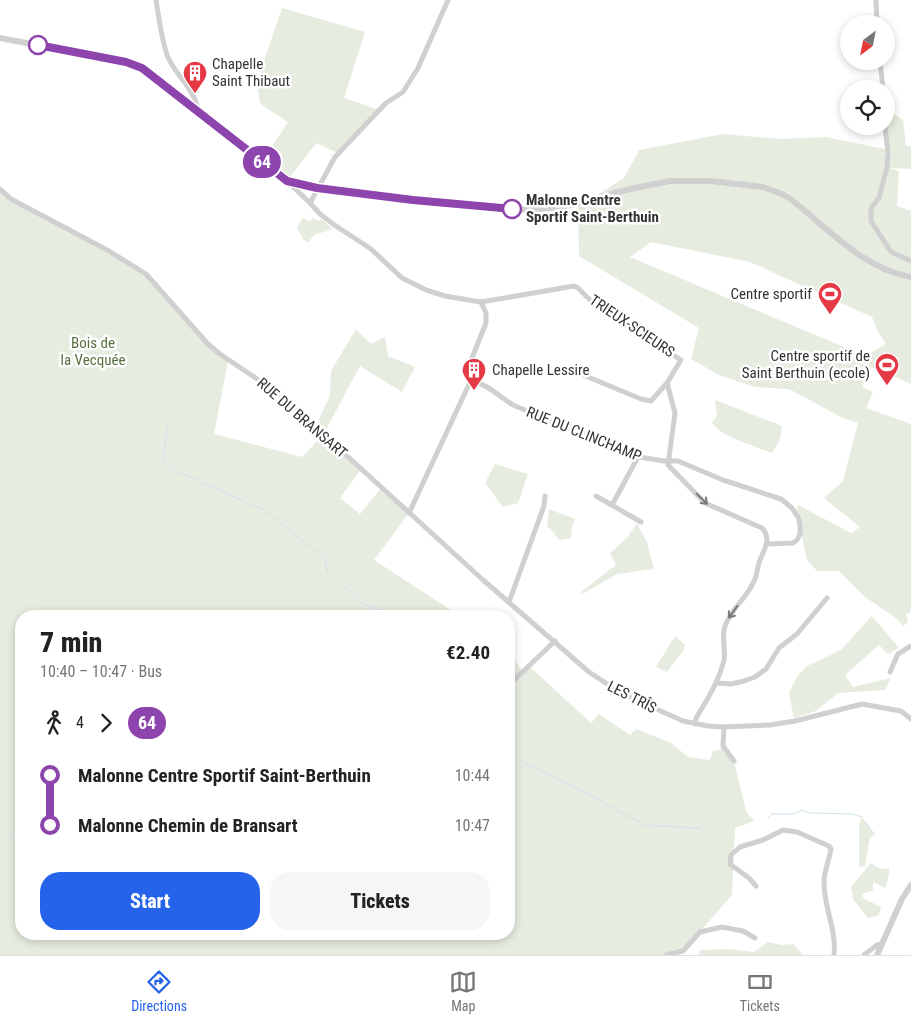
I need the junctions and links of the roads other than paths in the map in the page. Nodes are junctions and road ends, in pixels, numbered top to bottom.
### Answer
1 (156, 0) edge
2 (448, 0) edge
3 (876, 0) edge
4 (877, 15) edge
5 (0, 38) edge
6 (198, 110) junction
7 (887, 135) edge
8 (287, 181) junction
9 (317, 188) junction
10 (0, 189) edge
11 (310, 203) junction
12 (911, 261) edge
13 (911, 277) edge
14 (481, 302) junction
15 (581, 374) dead end
16 (471, 380) junction
17 (667, 383) junction
18 (638, 458) junction
19 (668, 461) junction
20 (545, 496) dead end
21 (596, 496) dead end
22 (612, 504) junction
23 (409, 513) junction
24 (641, 522) dead end
25 (767, 544) junction
26 (827, 598) dead end
27 (509, 602) junction
28 (555, 642) junction
29 (911, 646) edge
30 (890, 672) dead end
31 (515, 679) edge
32 (716, 683) junction
33 (911, 719) edge
34 (695, 724) junction
35 (724, 727) junction
36 (734, 761) dead end
37 (911, 885) edge
38 (756, 886) dead end
39 (755, 938) dead end
40 (882, 944) junction
41 (666, 955) edge
42 (834, 955) edge
43 (864, 955) edge
44 (877, 955) edge

1 - 6 street
2 - 9 street
3 - 4 street
5 - 6 street
6 - 8 street
7 - 12 street
8 - 9 street
8 - 11 street
9 - 11 street
9 - 13 street
10 - 23 street, RUE DU BRANSART
11 - 14 street
14 - 16 street
14 - 17 street, TRIEUX-SCIEURS
15 - 17 street
16 - 18 street, RUE DU CLINCHAMP
16 - 23 street
17 - 19 street, TRIEUX-SCIEURS
18 - 19 street, RUE DU CLINCHAMP
18 - 22 street
19 -> 25 street
19 - 25 street, RUE DU CLINCHAMP
20 - 27 street
21 - 22 street
22 - 24 street
23 - 27 street, LES TRÎS
25 -> 32 street
26 - 32 street
27 - 28 street, LES TRÎS
28 - 31 street
28 - 34 street, LES TRÎS
29 - 30 street
32 - 34 street
33 - 35 street, LES TRÎS
34 - 35 street, LES TRÎS
35 - 36 street
37 - 40 street
38 - 42 street
39 - 41 street
40 - 43 street
40 - 44 street

